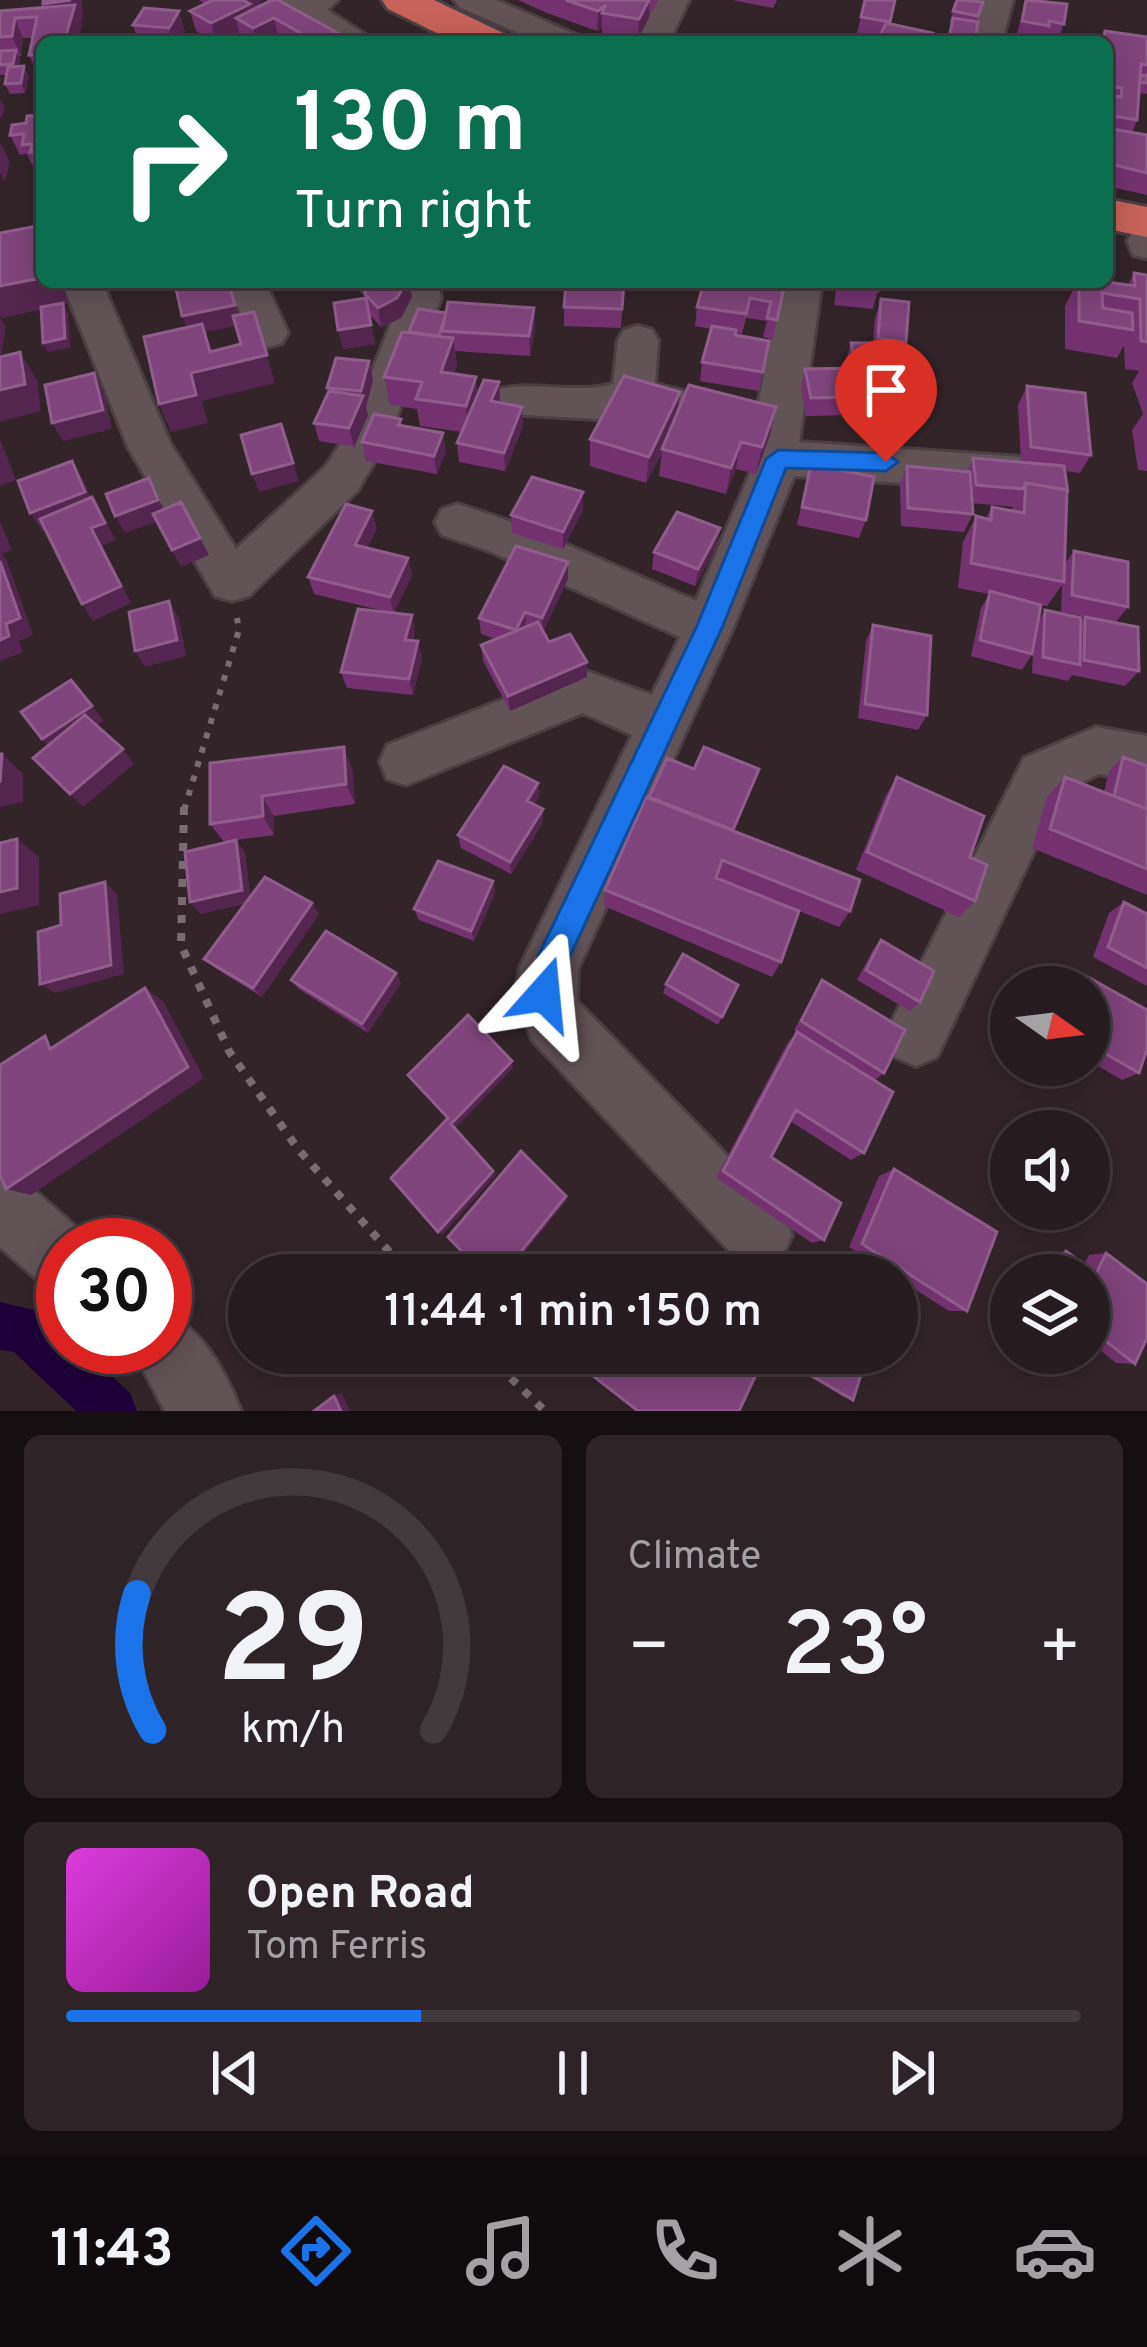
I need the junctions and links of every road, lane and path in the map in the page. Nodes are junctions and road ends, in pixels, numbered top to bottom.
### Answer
1 (351, 0) edge
2 (402, 0) edge
3 (470, 0) edge
4 (673, 0) edge
5 (997, 0) edge
6 (304, 3) edge
7 (252, 36) edge
8 (352, 36) edge
9 (421, 36) edge
10 (476, 36) edge
11 (552, 36) edge
12 (656, 36) edge
13 (988, 36) edge
14 (1113, 215) edge
15 (1147, 222) edge
16 (1113, 234) edge
17 (1146, 242) edge
18 (84, 288) edge
19 (244, 288) edge
20 (419, 288) edge
21 (800, 288) edge
22 (268, 333) dead end
23 (638, 340) dead end
24 (633, 394) junction
25 (507, 402) edge
26 (751, 429) junction
27 (1058, 478) edge
28 (458, 522) dead end
29 (232, 582) junction
30 (709, 628) junction
31 (661, 724) junction
32 (1147, 759) edge
33 (406, 762) dead end
34 (916, 1036) dead end
35 (0, 1204) edge
36 (36, 1235) edge
37 (759, 1235) dead end
38 (391, 1254) edge
39 (182, 1374) edge
40 (506, 1374) edge
41 (206, 1411) edge
42 (545, 1411) edge

1 - 9 highway
2 - 10 highway
3 - 11 street
4 - 12 street
5 - 13 street
6 - 7 street
6 - 8 street
14 - 15 highway
16 - 17 highway
18 - 29 street
19 - 22 street
20 - 29 street
21 - 26 street
23 - 24 street
24 - 25 street
24 - 26 street
26 - 27 street
26 - 30 street
28 - 30 street
29 - 38 path
30 - 31 street
31 - 33 street
31 - 37 street
32 - 34 street
35 - 36 street
39 - 41 street
40 - 42 path

